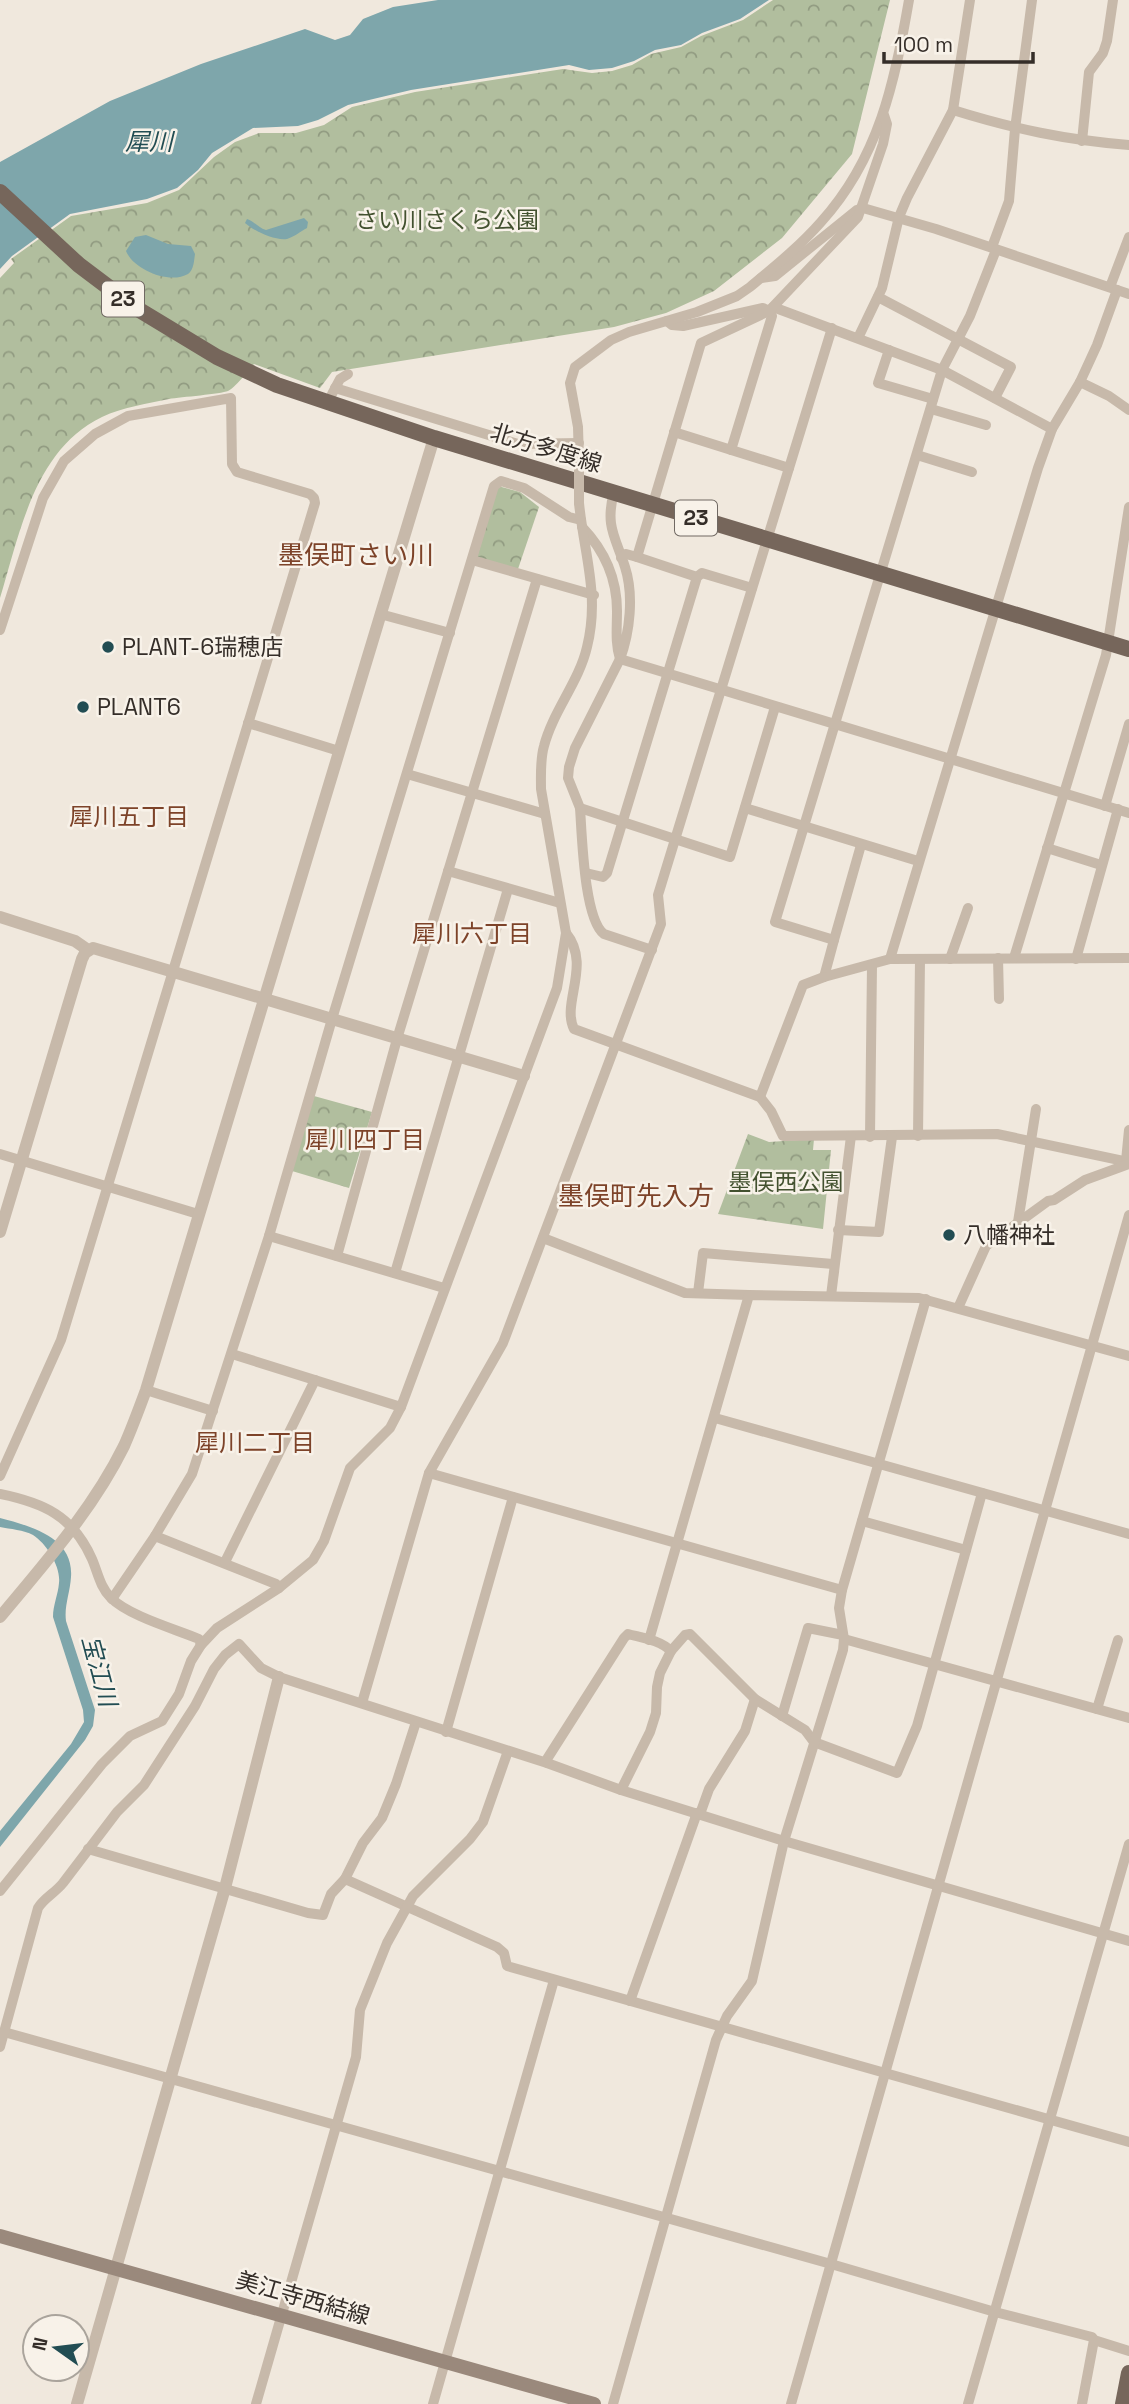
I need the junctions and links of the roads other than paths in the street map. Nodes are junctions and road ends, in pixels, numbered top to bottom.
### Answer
1 (909, 0) edge
2 (970, 0) edge
3 (1032, 0) edge
4 (1113, 0) edge
5 (953, 110) junction
6 (884, 115) junction
7 (1015, 129) junction
8 (1083, 141) junction
9 (1129, 145) edge
10 (0, 192) edge
11 (863, 208) junction
12 (900, 217) junction
13 (1129, 237) edge
14 (994, 249) junction
15 (761, 278) junction
16 (1113, 288) junction
17 (1129, 295) edge
18 (878, 297) junction
19 (771, 309) junction
20 (666, 321) junction
21 (832, 328) junction
22 (858, 338) junction
23 (957, 339) junction
24 (889, 350) junction
25 (942, 370) junction
26 (348, 374) dead end
27 (1080, 382) junction
28 (332, 395) junction
29 (995, 398) junction
30 (932, 404) junction
31 (1129, 410) edge
32 (986, 425) dead end
33 (1052, 429) junction
34 (674, 432) junction
35 (434, 438) junction
36 (579, 443) junction
37 (731, 450) junction
38 (917, 455) junction
39 (789, 468) junction
40 (972, 472) dead end
41 (614, 492) junction
42 (652, 505) junction
43 (1128, 514) edge
44 (581, 524) junction
45 (767, 539) junction
46 (637, 557) junction
47 (621, 558) junction
48 (472, 559) junction
49 (880, 574) junction
50 (697, 577) junction
51 (537, 579) junction
52 (752, 589) junction
53 (594, 595) junction
54 (996, 609) junction
55 (380, 614) junction
56 (0, 630) edge
57 (450, 633) junction
58 (1109, 643) junction
59 (1129, 649) edge
60 (620, 659) junction
61 (667, 674) junction
62 (720, 691) junction
63 (775, 707) junction
64 (248, 723) junction
65 (836, 724) junction
66 (1129, 724) edge
67 (339, 751) junction
68 (950, 759) junction
69 (407, 774) junction
70 (472, 793) junction
71 (1064, 793) junction
72 (1105, 806) junction
73 (580, 808) junction
74 (745, 808) junction
75 (1123, 811) edge
76 (545, 814) junction
77 (623, 823) junction
78 (805, 825) junction
79 (674, 840) junction
80 (861, 845) junction
81 (1047, 848) junction
82 (918, 861) junction
83 (1101, 865) junction
84 (448, 871) junction
85 (586, 873) junction
86 (508, 889) junction
87 (560, 903) junction
88 (968, 908) dead end
89 (0, 917) edge
90 (566, 933) junction
91 (834, 940) junction
92 (88, 950) junction
93 (652, 950) junction
94 (998, 958) junction
95 (1014, 958) junction
96 (890, 959) junction
97 (920, 959) junction
98 (950, 959) junction
99 (1076, 959) junction
100 (1129, 959) edge
101 (872, 965) junction
102 (173, 971) junction
103 (824, 977) junction
104 (263, 998) junction
105 (999, 999) dead end
106 (332, 1019) junction
107 (397, 1039) junction
108 (617, 1043) junction
109 (460, 1057) junction
110 (524, 1076) junction
111 (760, 1097) junction
112 (1037, 1109) dead end
113 (1129, 1130) edge
114 (851, 1136) junction
115 (892, 1136) junction
116 (918, 1136) junction
117 (870, 1137) junction
118 (1032, 1140) junction
119 (0, 1154) edge
120 (21, 1160) junction
121 (1128, 1162) edge
122 (107, 1186) junction
123 (198, 1214) junction
124 (1129, 1215) edge
125 (1018, 1222) junction
126 (838, 1230) junction
127 (0, 1232) edge
128 (269, 1236) junction
129 (543, 1238) junction
130 (337, 1256) junction
131 (834, 1264) junction
132 (395, 1273) junction
133 (444, 1288) junction
134 (698, 1293) junction
135 (749, 1295) junction
136 (831, 1296) junction
137 (926, 1299) junction
138 (958, 1308) junction
139 (1093, 1346) junction
140 (232, 1354) junction
141 (1129, 1356) edge
142 (315, 1380) junction
143 (146, 1390) junction
144 (401, 1407) junction
145 (213, 1411) junction
146 (715, 1418) junction
147 (878, 1464) junction
148 (429, 1473) junction
149 (0, 1476) edge
150 (982, 1493) junction
151 (0, 1494) edge
152 (513, 1497) junction
153 (1045, 1511) junction
154 (862, 1521) junction
155 (69, 1533) junction
156 (1129, 1534) edge
157 (155, 1536) junction
158 (679, 1544) junction
159 (966, 1550) junction
160 (225, 1562) junction
161 (279, 1588) junction
162 (842, 1590) junction
163 (111, 1599) junction
164 (0, 1617) edge
165 (844, 1637) junction
166 (649, 1640) junction
167 (1118, 1640) dead end
168 (201, 1645) junction
169 (671, 1651) junction
170 (936, 1663) junction
171 (279, 1676) junction
172 (997, 1680) junction
173 (755, 1699) junction
174 (362, 1703) junction
175 (1097, 1709) junction
176 (782, 1716) junction
177 (1129, 1718) edge
178 (416, 1722) junction
179 (446, 1732) junction
180 (814, 1742) junction
181 (508, 1752) junction
182 (547, 1763) junction
183 (621, 1790) junction
184 (698, 1814) junction
185 (784, 1841) junction
186 (1129, 1844) edge
187 (88, 1849) junction
188 (345, 1879) junction
189 (939, 1884) junction
190 (225, 1888) junction
191 (0, 1891) edge
192 (406, 1907) junction
193 (1102, 1934) junction
194 (1129, 1941) edge
195 (554, 1980) junction
196 (631, 2001) junction
197 (720, 2027) junction
198 (4, 2032) junction
199 (0, 2047) edge
200 (886, 2073) junction
201 (171, 2078) junction
202 (1050, 2119) junction
203 (337, 2124) junction
204 (1129, 2142) edge
205 (500, 2170) junction
206 (665, 2219) junction
207 (0, 2236) edge
208 (831, 2264) junction
209 (114, 2268) junction
210 (995, 2312) junction
211 (282, 2316) junction
212 (1094, 2340) junction
213 (1129, 2351) edge
214 (445, 2362) junction
215 (1129, 2373) edge
216 (77, 2404) edge
217 (257, 2404) edge
218 (433, 2404) edge
219 (594, 2404) edge
220 (613, 2404) edge
221 (791, 2404) edge
222 (968, 2404) edge
223 (1083, 2404) edge
224 (1123, 2404) edge

1 - 6 street
2 - 5 street
3 - 7 street
4 - 8 street
5 - 7 street
5 - 12 street
6 - 11 street
6 - 15 street
7 - 8 street
7 - 14 street
8 - 9 street
10 - 28 main road, 北方多度線 / 23
11 - 12 street
11 - 15 street
11 - 19 street
12 - 14 street
12 - 18 street
13 - 16 street
14 - 16 street
14 - 23 street
15 - 20 street
16 - 17 street
16 - 27 street
18 - 22 street
18 - 23 street
19 - 20 street
19 - 21 street
19 - 34 street
19 - 37 street
20 - 36 street
21 - 22 street
21 - 39 street
22 - 24 street
23 - 25 street
23 - 29 street
24 - 25 street
24 - 30 street
25 - 29 street
25 - 30 street
26 - 28 street
27 - 31 street
27 - 33 street
28 - 35 main road, 北方多度線 / 23
28 - 36 street
29 - 33 street
30 - 32 street
30 - 38 street
33 - 54 street
34 - 37 street
34 - 42 street
35 - 41 main road, 北方多度線 / 23
35 - 55 street
36 - 44 street, bridge
37 - 39 street
38 - 40 street
38 - 49 street
39 - 45 street
41 - 42 main road, 北方多度線 / 23
41 - 47 street
42 - 45 main road, 北方多度線 / 23
42 - 46 street
43 - 58 street
44 - 48 street
44 - 53 street
44 - 60 street
45 - 49 main road, 北方多度線 / 23
45 - 52 street
46 - 47 street
46 - 50 street
47 - 60 street
48 - 51 street
48 - 57 street
49 - 54 main road, 北方多度線 / 23
49 - 65 street
50 - 52 street
50 - 61 street
51 - 53 street
51 - 70 street
52 - 62 street
53 - 76 street
54 - 58 main road, 北方多度線 / 23
54 - 68 street
55 - 57 street
55 - 67 street
56 - 64 street
57 - 69 street
58 - 59 main road, 北方多度線 / 23
58 - 71 street
60 - 61 street
60 - 73 street
61 - 62 street
61 - 77 street
62 - 63 street
62 - 79 street
63 - 65 street
63 - 74 street
64 - 67 street
64 - 102 street
65 - 68 street
65 - 78 street
66 - 72 street
67 - 104 street
68 - 71 street
68 - 82 street
69 - 70 street
69 - 106 street
70 - 76 street
70 - 84 street
71 - 72 street
71 - 81 street
72 - 75 street
73 - 77 street
73 - 85 street
74 - 78 street
74 - 79 street
75 - 83 street
76 - 87 street
77 - 79 street
77 - 85 street
78 - 80 street
78 - 91 street
79 - 93 street
80 - 82 street
80 - 91 street
81 - 83 street
81 - 95 street
82 - 96 street
83 - 99 street
84 - 86 street
84 - 107 street
85 - 93 street
86 - 87 street
86 - 109 street
87 - 90 street
88 - 98 street
89 - 92 street
90 - 108 street
90 - 110 street
91 - 103 street
92 - 102 street
92 - 120 street
93 - 108 street
94 - 95 street
94 - 98 street
94 - 105 street
95 - 99 street
96 - 97 street
96 - 101 street
97 - 98 street
97 - 116 street
99 - 100 street
101 - 103 street
101 - 117 street
102 - 104 street
102 - 122 street
103 - 111 street
104 - 106 street
104 - 123 street
106 - 107 street
106 - 128 street
107 - 109 street
107 - 130 street
108 - 111 street
108 - 129 street
109 - 110 street
109 - 132 street
110 - 133 street
111 - 114 street
112 - 118 street
113 - 121 street
114 - 117 street
114 - 126 street
115 - 116 street
115 - 117 street
115 - 126 street
116 - 118 street
118 - 121 street
118 - 125 street
119 - 120 street
120 - 122 street
120 - 127 street
121 - 125 street
122 - 123 street
122 - 149 street
123 - 143 street
124 - 139 street
125 - 138 street
126 - 131 street
128 - 130 street
128 - 140 street
129 - 134 street
129 - 148 street
130 - 132 street
131 - 134 street
131 - 136 street
132 - 133 street
133 - 144 street
134 - 135 street
135 - 136 street
135 - 146 street
136 - 137 street
137 - 138 street
137 - 147 street
138 - 139 street
139 - 141 street
139 - 153 street
140 - 142 street
140 - 145 street
142 - 144 street
142 - 160 street
143 - 145 street
143 - 155 street
144 - 161 street
145 - 157 street
146 - 147 street
146 - 158 street
147 - 150 street
147 - 154 street
148 - 152 street
148 - 174 street
150 - 153 street
150 - 159 street
151 - 155 street
152 - 158 street
152 - 179 street
153 - 156 street
153 - 172 street
154 - 159 street
154 - 162 street
155 - 163 street
155 - 164 street
157 - 160 street
157 - 163 street
158 - 162 street
158 - 166 street
159 - 170 street
160 - 161 street
161 - 168 street
162 - 165 street
163 - 168 street
165 - 170 street
165 - 176 street
165 - 180 street
166 - 169 street
166 - 182 street
167 - 175 street
168 - 191 street
169 - 173 street
169 - 183 street
170 - 172 street
170 - 180 street
171 - 174 street
171 - 187 street
171 - 190 street
172 - 175 street
172 - 189 street
173 - 176 street
173 - 184 street
174 - 178 street
175 - 177 street
176 - 180 street
178 - 179 street
178 - 188 street
179 - 181 street
180 - 185 street
181 - 182 street
181 - 192 street
182 - 183 street
183 - 184 street
184 - 185 street
184 - 196 street
185 - 189 street
185 - 197 street
186 - 193 street
187 - 190 street
187 - 198 street
188 - 190 street
188 - 192 street
189 - 193 street
189 - 200 street
190 - 201 street
192 - 195 street
192 - 203 street
193 - 194 street
193 - 202 street
195 - 196 street
195 - 205 street
196 - 197 street
197 - 200 street
197 - 206 street
198 - 199 street
198 - 201 street
200 - 202 street
200 - 208 street
201 - 203 street
201 - 209 street
202 - 204 street
202 - 210 street
203 - 205 street
203 - 211 street
205 - 206 street
205 - 214 street
206 - 208 street
206 - 220 street
207 - 209 main road, 美江寺西結線
208 - 210 street
208 - 221 street
209 - 211 main road, 美江寺西結線
209 - 216 street
210 - 212 street
210 - 222 street
211 - 214 main road, 美江寺西結線
211 - 217 street
212 - 213 street
212 - 223 street
214 - 218 street
214 - 219 main road, 美江寺西結線
215 - 224 main road

